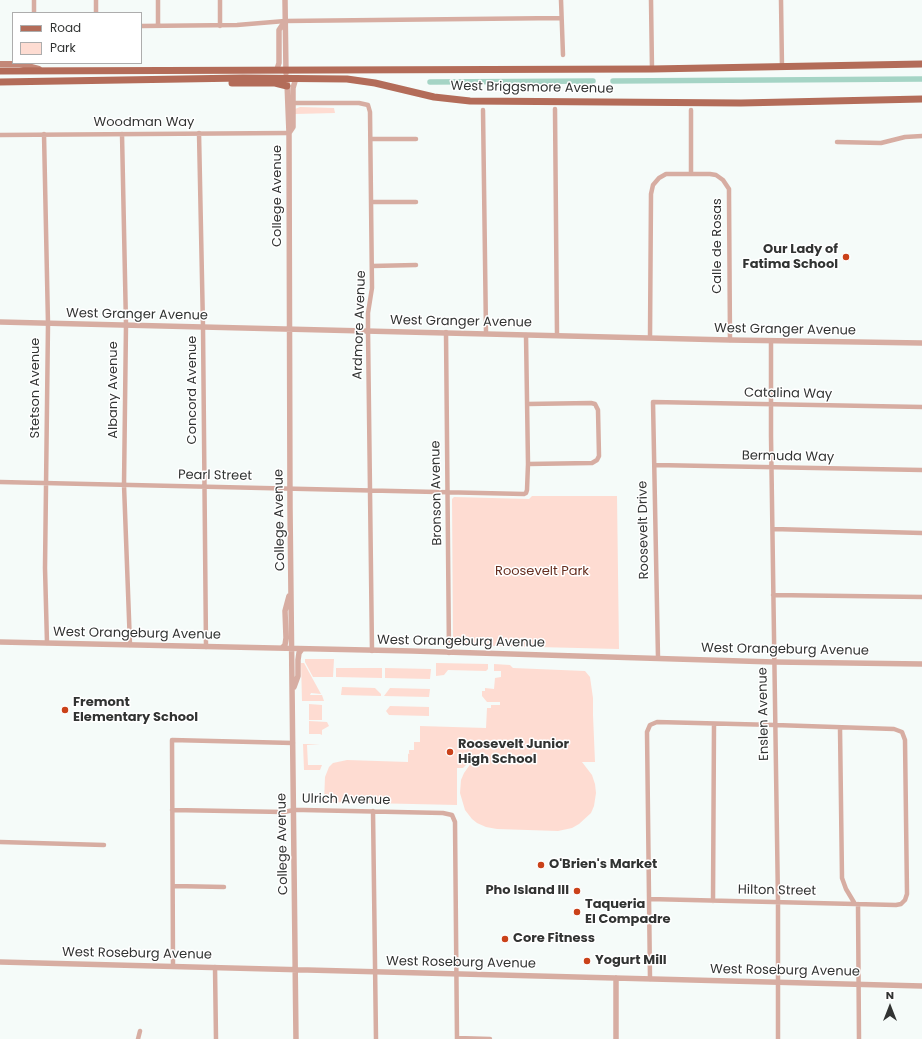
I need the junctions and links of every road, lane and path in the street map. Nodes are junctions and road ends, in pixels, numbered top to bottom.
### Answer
1 (34, 0) edge
2 (96, 0) edge
3 (158, 0) edge
4 (220, 0) edge
5 (285, 0) edge
6 (561, 0) edge
7 (651, 0) edge
8 (781, 0) edge
9 (34, 12) edge
10 (96, 12) edge
11 (561, 18) junction
12 (285, 21) junction
13 (274, 22) junction
14 (142, 26) edge
15 (158, 26) junction
16 (220, 26) junction
17 (279, 30) junction
18 (563, 55) dead end
19 (0, 64) edge
20 (922, 64) edge
21 (782, 67) junction
22 (277, 69) junction
23 (286, 69) junction
24 (652, 69) junction
25 (0, 70) edge
26 (42, 70) junction
27 (286, 78) junction
28 (296, 78) junction
29 (204, 79) junction
30 (0, 82) edge
31 (287, 86) junction
32 (922, 100) edge
33 (290, 103) junction
34 (555, 109) dead end
35 (483, 110) dead end
36 (691, 110) dead end
37 (199, 133) junction
38 (289, 133) junction
39 (44, 134) junction
40 (122, 134) junction
41 (0, 135) edge
42 (922, 136) edge
43 (371, 139) junction
44 (416, 139) dead end
45 (837, 142) dead end
46 (691, 174) junction
47 (372, 202) junction
48 (416, 202) dead end
49 (416, 265) dead end
50 (372, 266) junction
51 (0, 322) edge
52 (48, 324) junction
53 (126, 325) junction
54 (203, 327) junction
55 (289, 329) junction
56 (368, 331) junction
57 (446, 332) junction
58 (486, 333) junction
59 (526, 335) junction
60 (557, 335) junction
61 (650, 337) junction
62 (730, 340) junction
63 (771, 341) junction
64 (922, 343) edge
65 (653, 402) joint
66 (527, 404) junction
67 (770, 405) junction
68 (922, 408) edge
69 (528, 464) junction
70 (655, 465) junction
71 (771, 467) junction
72 (922, 470) edge
73 (0, 482) edge
74 (47, 483) junction
75 (124, 485) junction
76 (204, 487) junction
77 (290, 489) junction
78 (370, 491) junction
79 (448, 493) junction
80 (773, 529) junction
81 (922, 533) edge
82 (291, 588) junction
83 (773, 595) junction
84 (922, 597) edge
85 (0, 642) edge
86 (47, 643) junction
87 (130, 645) junction
88 (206, 646) junction
89 (282, 648) junction
90 (293, 648) junction
91 (302, 649) junction
92 (372, 651) junction
93 (449, 653) junction
94 (658, 658) junction
95 (774, 662) junction
96 (922, 664) edge
97 (293, 690) junction
98 (714, 724) junction
99 (775, 725) junction
100 (840, 728) junction
101 (293, 743) junction
102 (172, 810) junction
103 (294, 810) junction
104 (373, 811) junction
105 (0, 842) edge
106 (104, 845) dead end
107 (174, 886) junction
108 (224, 887) dead end
109 (649, 899) junction
110 (713, 900) junction
111 (778, 902) junction
112 (857, 904) junction
113 (0, 962) edge
114 (174, 966) junction
115 (215, 967) junction
116 (296, 969) junction
117 (375, 971) junction
118 (456, 974) junction
119 (616, 978) junction
120 (650, 979) junction
121 (779, 982) junction
122 (859, 984) junction
123 (922, 986) edge
124 (140, 1031) dead end
125 (138, 1039) edge
126 (216, 1039) edge
127 (296, 1039) edge
128 (376, 1039) edge
129 (457, 1039) edge
130 (490, 1039) edge
131 (616, 1039) edge
132 (778, 1039) edge
133 (859, 1039) edge

1 - 9 street
2 - 10 street
3 - 15 street
4 - 16 street
5 - 12 street
6 - 11 street
7 - 24 street
8 - 21 street
11 - 12 street
11 - 18 street
12 - 13 street
12 - 17 street
12 - 23 street
13 - 16 street
13 - 17 street
14 - 15 street
15 - 16 street
17 - 22 street
19 - 26 main road
20 - 21 main road, West Briggsmore Avenue
21 - 24 main road, West Briggsmore Avenue
22 - 23 main road, West Briggsmore Avenue
22 - 26 main road, West Briggsmore Avenue
23 - 24 main road, West Briggsmore Avenue
23 - 27 street
25 - 26 main road, West Briggsmore Avenue
27 - 28 main road, West Briggsmore Avenue
27 - 29 main road, West Briggsmore Avenue
27 - 31 street
28 - 32 main road, West Briggsmore Avenue
28 - 33 street
29 - 30 main road, West Briggsmore Avenue
29 - 31 main road
31 - 33 street
33 - 38 street, College Avenue
33 - 43 street, Ardmore Avenue
34 - 60 street
35 - 58 street
36 - 46 street
37 - 38 street, Woodman Way
37 - 40 street, Woodman Way
37 - 54 street, Concord Avenue
38 - 55 street, College Avenue
39 - 40 street, Woodman Way
39 - 41 street, Woodman Way
39 - 52 street, Stetson Avenue
40 - 53 street, Albany Avenue
42 - 45 street
43 - 44 street
43 - 47 street, Ardmore Avenue
46 - 61 street, Calle de Rosas
46 - 62 street, Calle de Rosas
47 - 48 street
47 - 50 street, Ardmore Avenue
49 - 50 street
50 - 56 street, Ardmore Avenue
51 - 52 street, West Granger Avenue
52 - 53 street, West Granger Avenue
52 - 74 street, Stetson Avenue
53 - 54 street, West Granger Avenue
53 - 75 street, Albany Avenue
54 - 55 street, West Granger Avenue
54 - 76 street, Concord Avenue
55 - 56 street, West Granger Avenue
55 - 77 street, College Avenue
56 - 57 street, West Granger Avenue
56 - 78 street, Ardmore Avenue
57 - 58 street, West Granger Avenue
57 - 79 street, Bronson Avenue
58 - 59 street, West Granger Avenue
59 - 60 street, West Granger Avenue
59 - 66 street
60 - 61 street, West Granger Avenue
61 - 62 street, West Granger Avenue
62 - 63 street, West Granger Avenue
63 - 64 street, West Granger Avenue
63 - 67 street, Enslen Avenue
65 - 67 street, Catalina Way
65 - 70 street, Roosevelt Drive
66 - 69 street
66 - 69 street
67 - 68 street, Catalina Way
67 - 71 street, Enslen Avenue
69 - 79 street, Pearl Street
70 - 71 street, Bermuda Way
70 - 94 street, Roosevelt Drive
71 - 72 street, Bermuda Way
71 - 80 street, Enslen Avenue
73 - 74 street, Pearl Street
74 - 75 street, Pearl Street
74 - 86 street, Stetson Avenue
75 - 76 street, Pearl Street
75 - 87 street, Albany Avenue
76 - 77 street, Pearl Street
76 - 88 street, Concord Avenue
77 - 78 street, Pearl Street
77 - 82 street, College Avenue
78 - 79 street, Pearl Street
78 - 92 street, Ardmore Avenue
79 - 93 street, Bronson Avenue
80 - 81 street
80 - 83 street, Enslen Avenue
82 - 89 street
82 - 90 street, College Avenue
83 - 84 street
83 - 95 street, Enslen Avenue
85 - 86 street, West Orangeburg Avenue
86 - 87 street, West Orangeburg Avenue
87 - 88 street, West Orangeburg Avenue
88 - 89 street, West Orangeburg Avenue
89 - 90 street, West Orangeburg Avenue
90 - 91 street, West Orangeburg Avenue
90 - 97 street, College Avenue
91 - 92 street, West Orangeburg Avenue
91 - 97 street
92 - 93 street, West Orangeburg Avenue
93 - 94 street, West Orangeburg Avenue
94 - 95 street, West Orangeburg Avenue
95 - 96 street, West Orangeburg Avenue
95 - 99 street, Enslen Avenue
97 - 101 street, College Avenue
98 - 99 street
98 - 109 street
98 - 110 street
99 - 100 street
99 - 111 street, Enslen Avenue
100 - 112 street
100 - 112 street, Hilton Street
101 - 102 street
101 - 103 street, College Avenue
102 - 103 street, Ulrich Avenue
102 - 107 street
103 - 104 street, Ulrich Avenue
103 - 116 street, College Avenue
104 - 117 street
104 - 118 street, Ulrich Avenue
105 - 106 street
107 - 108 street
107 - 114 street
109 - 110 street, Hilton Street
109 - 120 street
110 - 111 street, Hilton Street
111 - 112 street, Hilton Street
111 - 121 street, Enslen Avenue
112 - 122 street
113 - 114 street, West Roseburg Avenue
114 - 115 street, West Roseburg Avenue
115 - 116 street, West Roseburg Avenue
115 - 126 street
116 - 117 street, West Roseburg Avenue
116 - 127 street, College Avenue
117 - 118 street, West Roseburg Avenue
117 - 128 street
118 - 119 street, West Roseburg Avenue
118 - 129 street
119 - 120 street, West Roseburg Avenue
119 - 131 street
120 - 121 street, West Roseburg Avenue
121 - 122 street, West Roseburg Avenue
121 - 132 street, Enslen Avenue
122 - 123 street, West Roseburg Avenue
122 - 133 street
124 - 125 street
129 - 130 street

